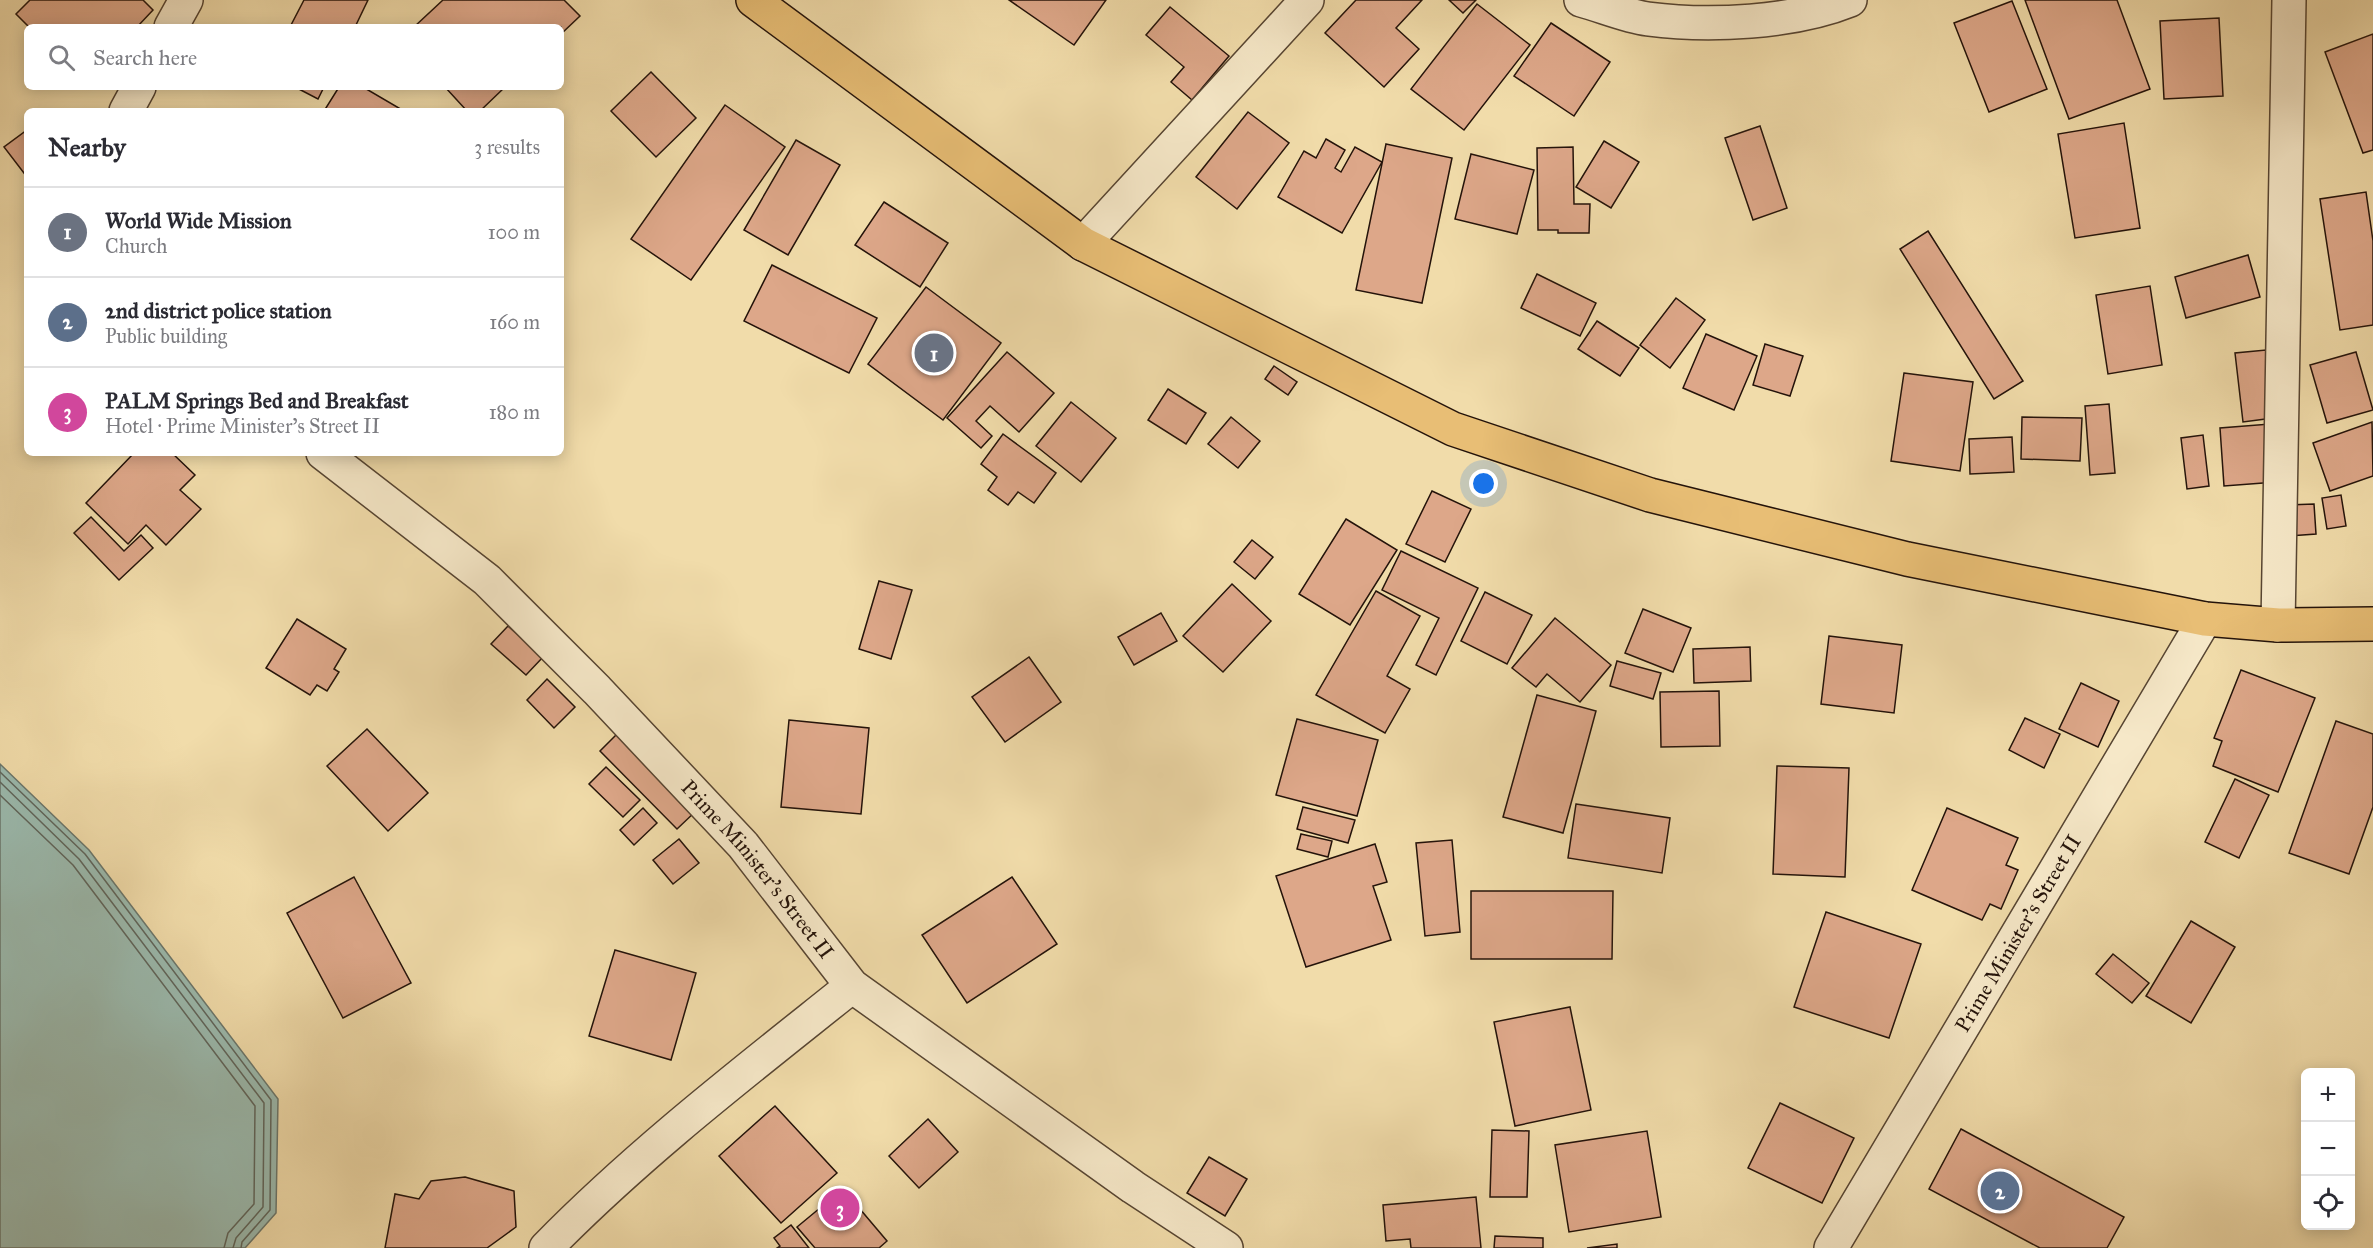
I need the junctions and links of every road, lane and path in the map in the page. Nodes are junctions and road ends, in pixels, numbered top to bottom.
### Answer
1 (186, 0) edge
2 (753, 0) edge
3 (1307, 0) edge
4 (1581, 0) edge
5 (1850, 0) edge
6 (2289, 0) edge
7 (173, 24) edge
8 (137, 90) edge
9 (128, 108) edge
10 (1083, 244) junction
11 (327, 456) edge
12 (2205, 619) junction
13 (2373, 624) edge
14 (2278, 625) junction
15 (852, 986) junction
16 (1837, 1246) edge
17 (546, 1248) edge
18 (1226, 1248) edge

1 - 7 street
2 - 10 highway
3 - 10 street
4 - 5 street
6 - 14 street
8 - 9 street
10 - 12 highway
11 - 15 street, Prime Minister's Street II
12 - 14 highway
12 - 16 street, Prime Minister's Street II
13 - 14 highway
15 - 17 street
15 - 18 street, Prime Minister's Street II

